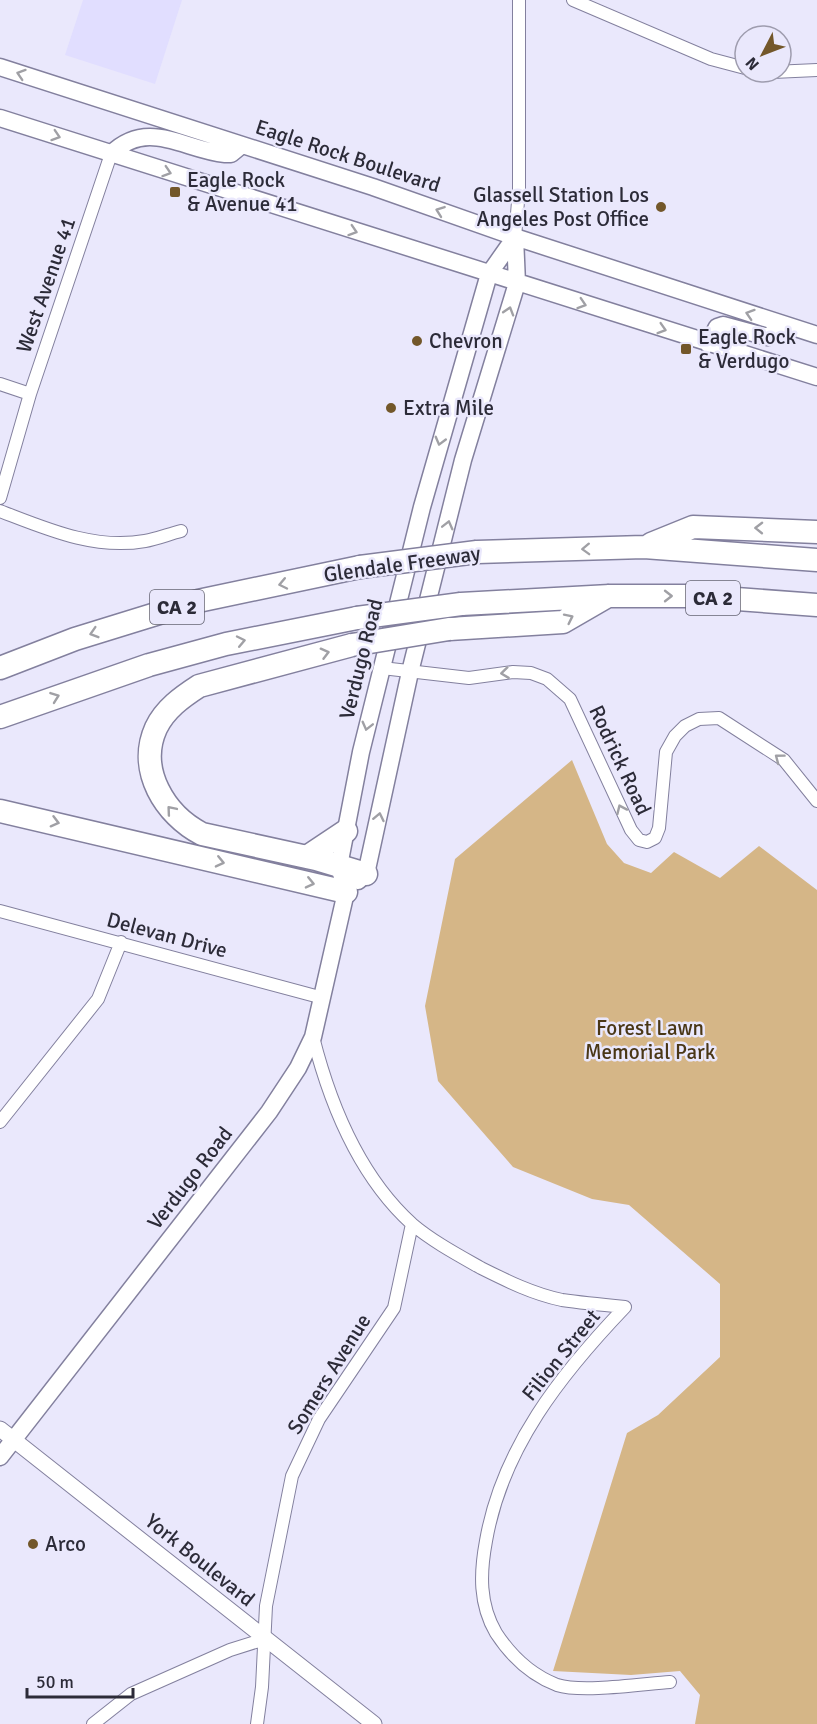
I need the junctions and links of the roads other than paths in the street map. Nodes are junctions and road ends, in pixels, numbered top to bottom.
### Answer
1 (519, 0) edge
2 (573, 0) edge
3 (733, 65) edge
4 (0, 67) edge
5 (817, 70) edge
6 (793, 71) edge
7 (0, 118) edge
8 (242, 145) junction
9 (111, 154) junction
10 (514, 237) junction
11 (489, 274) junction
12 (517, 283) junction
13 (782, 324) junction
14 (817, 335) edge
15 (708, 344) junction
16 (817, 377) edge
17 (0, 384) edge
18 (30, 394) junction
19 (0, 498) edge
20 (0, 511) edge
21 (181, 531) dead end
22 (817, 532) edge
23 (645, 547) junction
24 (817, 560) edge
25 (610, 596) junction
26 (817, 605) edge
27 (0, 668) edge
28 (382, 668) junction
29 (410, 672) junction
30 (0, 717) edge
31 (817, 801) edge
32 (0, 811) edge
33 (346, 831) junction
34 (307, 857) junction
35 (339, 866) junction
36 (366, 874) junction
37 (346, 892) junction
38 (0, 911) edge
39 (121, 942) junction
40 (323, 998) junction
41 (313, 1037) junction
42 (0, 1122) edge
43 (412, 1224) junction
44 (0, 1429) edge
45 (14, 1440) junction
46 (0, 1457) edge
47 (266, 1639) junction
48 (670, 1682) dead end
49 (93, 1724) edge
50 (257, 1724) edge
51 (374, 1724) edge

1 - 10 street
2 - 3 street
8 -> 4 main road, Eagle Rock Boulevard
5 - 6 street
7 -> 9 main road
8 - 9 main road
10 -> 8 main road, Eagle Rock Boulevard
9 -> 11 main road
9 - 18 street, West Avenue 41
10 - 11 main road, Verdugo Road
10 - 12 main road
13 -> 10 main road, Eagle Rock Boulevard
11 - 12 main road
11 -> 28 main road, Verdugo Road
12 -> 15 main road
29 -> 12 main road
13 - 14 main road, Eagle Rock Boulevard
13 - 15 main road
15 - 16 main road
17 - 18 street
18 - 19 street, West Avenue 41
20 - 21 street
22 -> 23 highway
23 - 24 highway, Glendale Freeway / CA 2
23 -> 27 highway, Glendale Freeway / CA 2, bridge
25 -> 26 highway, CA 2
30 -> 25 highway, CA 2, bridge
34 -> 25 highway, bridge
28 - 29 street, Rodrick Road
28 -> 33 main road, Verdugo Road
31 -> 29 street, Rodrick Road
36 -> 29 main road
32 -> 37 highway
33 - 34 highway
33 - 35 main road, Verdugo Road
34 - 35 highway
35 - 36 highway
35 - 37 main road, Verdugo Road
36 - 37 main road
37 - 40 main road, Verdugo Road
38 - 39 street, Delevan Drive
39 - 40 street, Delevan Drive
39 - 42 street
40 - 41 main road, Verdugo Road
41 - 43 street, Filion Street
41 - 45 main road, Verdugo Road
43 - 47 street, Somers Avenue
43 - 48 street, Filion Street
44 - 45 street, York Boulevard
45 - 46 main road, Verdugo Road
45 - 47 street, York Boulevard
47 - 49 street
47 - 50 street, Somers Avenue
47 - 51 street, York Boulevard

